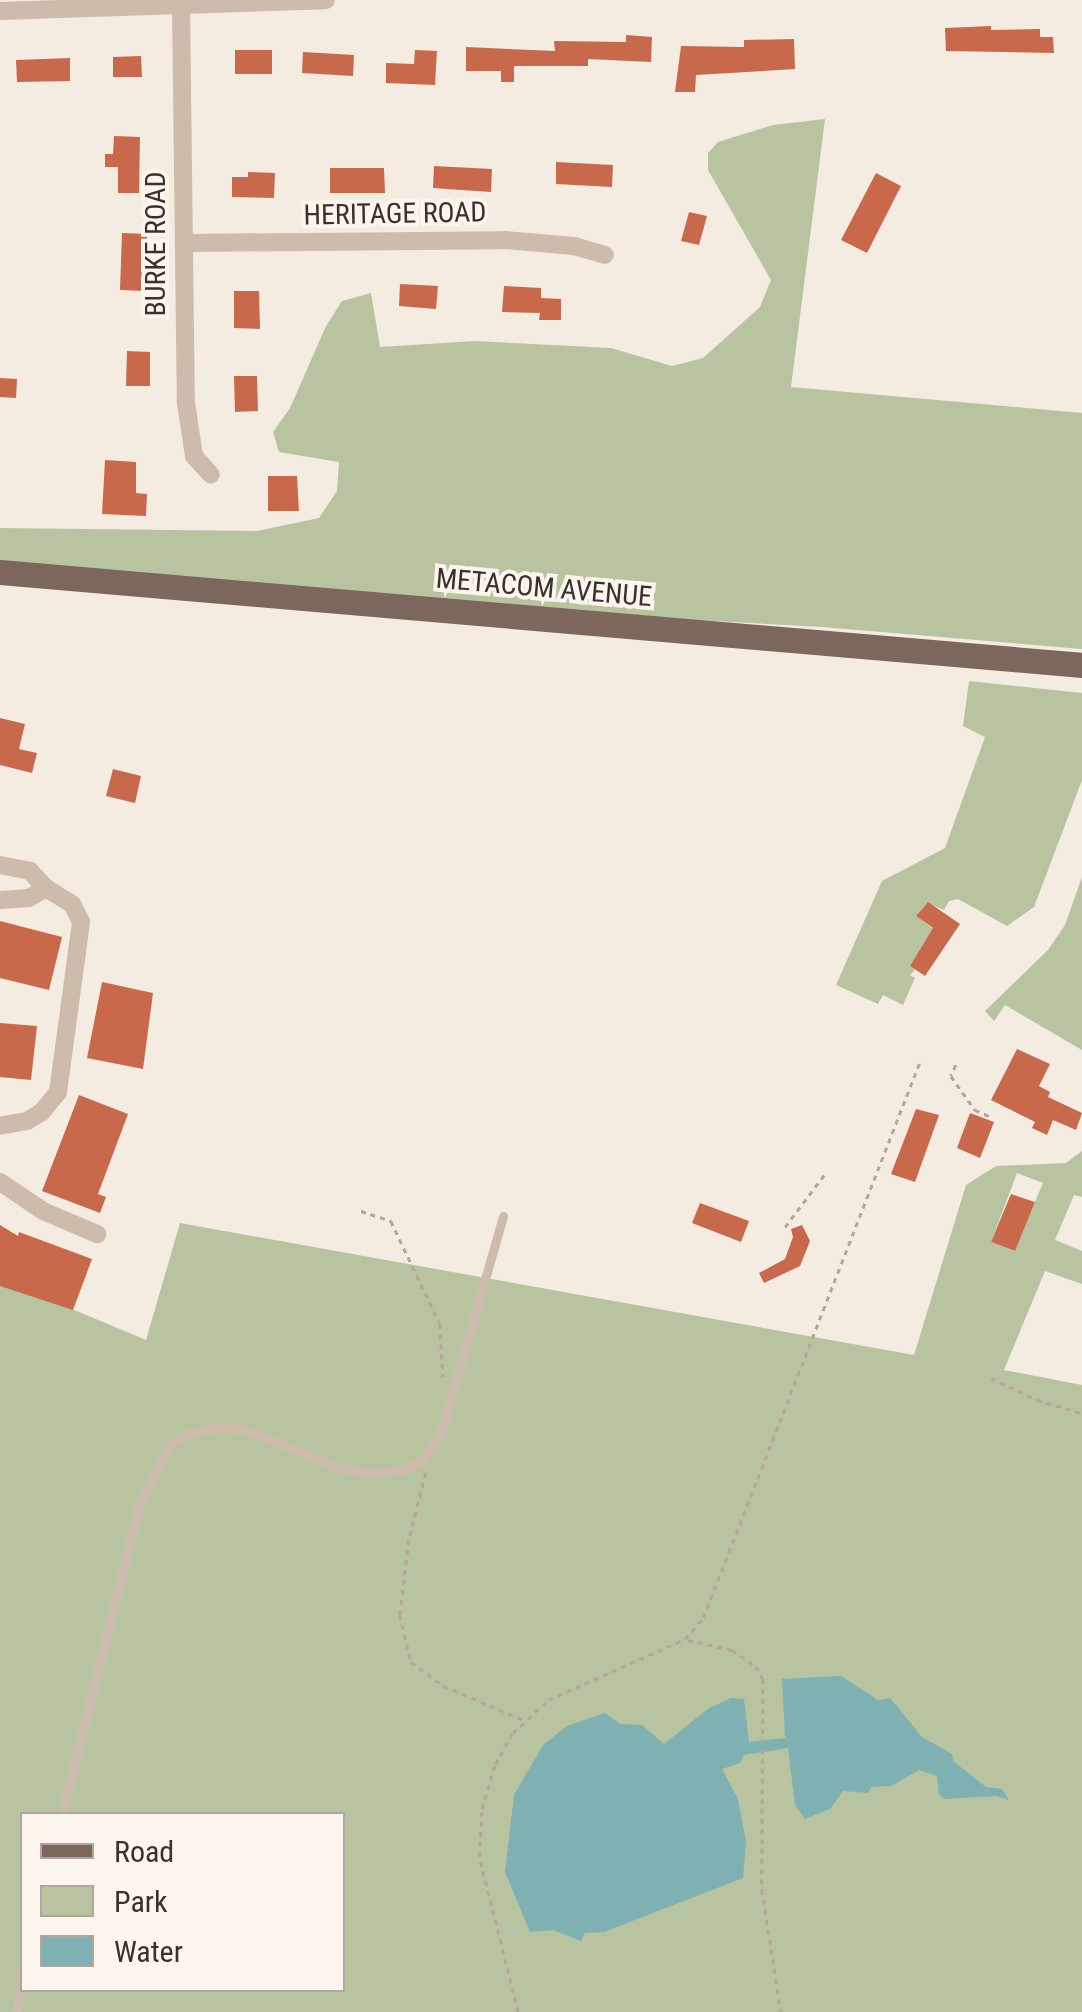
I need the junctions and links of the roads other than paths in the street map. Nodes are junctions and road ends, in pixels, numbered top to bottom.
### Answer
1 (326, 0) edge
2 (245, 1) edge
3 (181, 5) junction
4 (0, 10) edge
5 (184, 243) junction
6 (605, 255) dead end
7 (210, 475) dead end
8 (0, 572) edge
9 (1082, 665) edge
10 (0, 865) edge
11 (46, 888) junction
12 (0, 900) edge
13 (0, 1126) edge
14 (0, 1182) edge
15 (504, 1216) dead end
16 (97, 1234) dead end
17 (62, 1812) edge

1 - 2 street
2 - 3 street
3 - 4 street
3 - 5 street, BURKE ROAD
5 - 6 street, HERITAGE ROAD
5 - 7 street, BURKE ROAD
8 - 9 main road, METACOM AVENUE
10 - 11 street
11 - 12 street
11 - 13 street
14 - 16 street
15 - 17 lane

